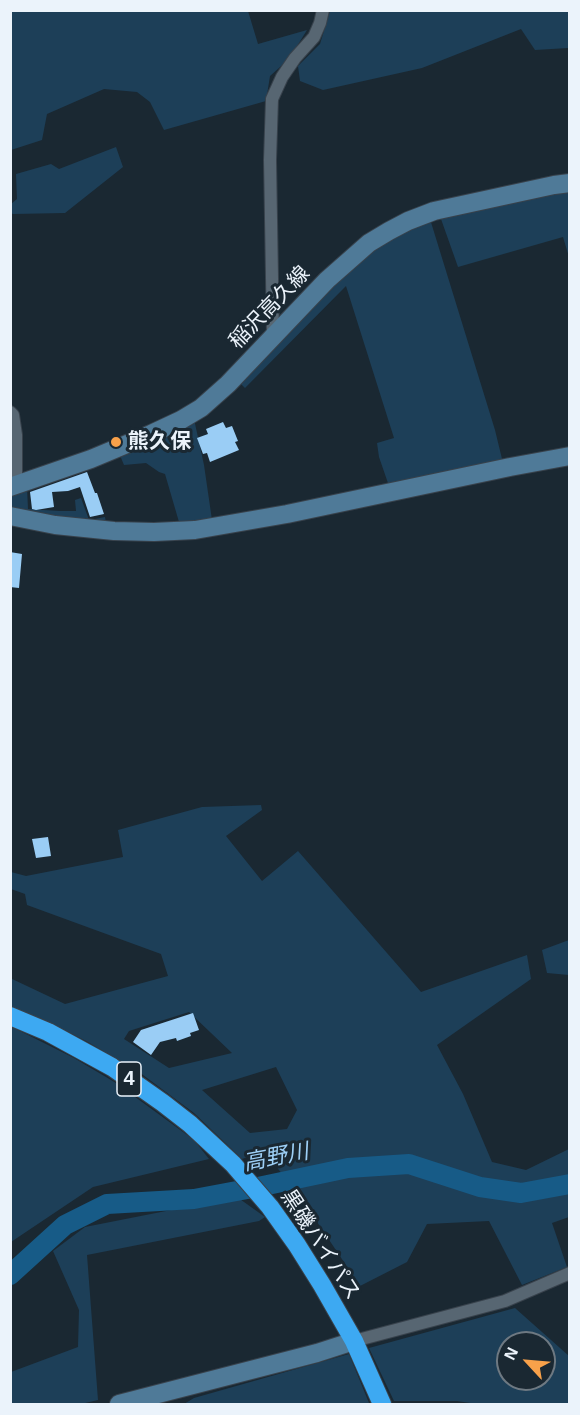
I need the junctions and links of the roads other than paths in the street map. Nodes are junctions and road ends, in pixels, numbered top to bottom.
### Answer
1 (323, 10) edge
2 (570, 183) edge
3 (273, 337) junction
4 (10, 412) edge
5 (570, 456) edge
6 (13, 487) edge
7 (10, 516) edge
8 (11, 1015) edge
9 (570, 1272) edge
10 (354, 1341) junction
11 (119, 1404) edge
12 (382, 1404) edge

1 - 3 street
2 - 3 street, 稲沢高久線
3 - 6 street, 稲沢高久線
4 - 6 street
5 - 7 street
8 - 10 highway, 黒磯バイパス / 4
9 - 10 street
10 - 11 street
10 - 12 highway, 黒磯バイパス / 4

